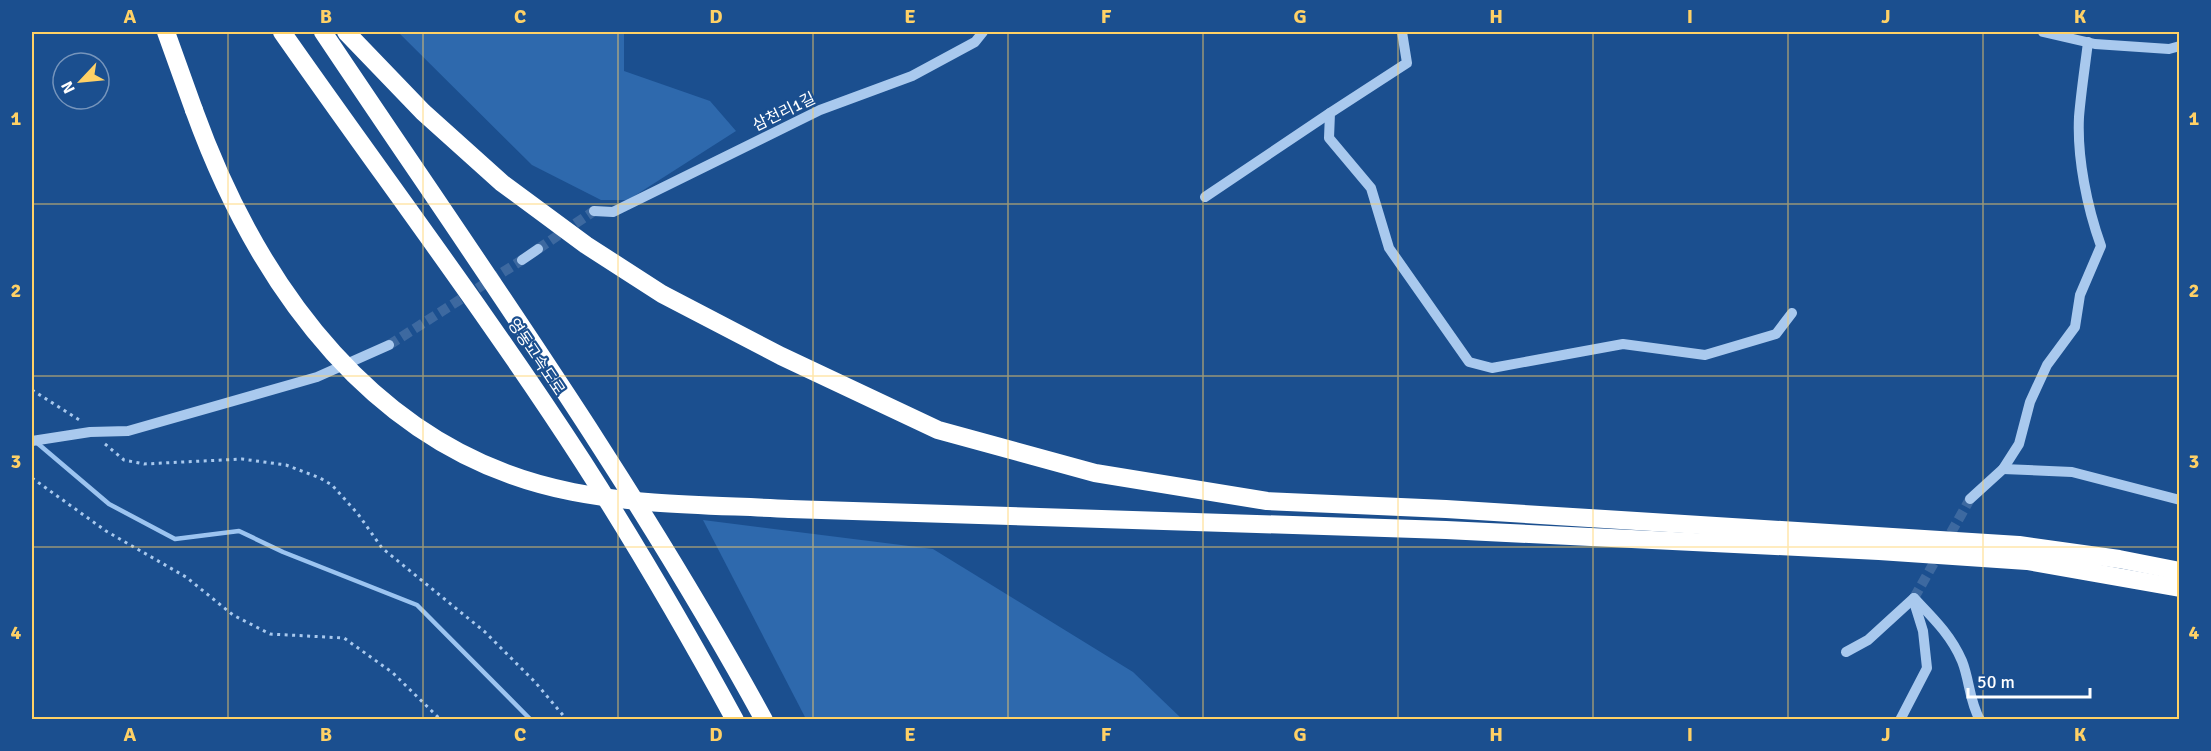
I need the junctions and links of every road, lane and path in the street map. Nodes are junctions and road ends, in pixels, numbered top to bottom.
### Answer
1 (166, 32) edge
2 (282, 32) edge
3 (323, 32) edge
4 (346, 32) edge
5 (982, 32) edge
6 (1402, 32) edge
7 (2043, 32) edge
8 (2088, 42) junction
9 (2180, 46) edge
10 (1330, 113) junction
11 (1205, 197) dead end
12 (594, 211) tunnel mouth
13 (538, 249) tunnel mouth
14 (522, 260) tunnel mouth
15 (1792, 313) dead end
16 (389, 345) tunnel mouth
17 (32, 390) edge
18 (90, 432) junction
19 (32, 441) edge
20 (2003, 469) junction
21 (32, 478) edge
22 (1970, 499) tunnel mouth
23 (2180, 500) edge
24 (2180, 571) edge
25 (2180, 588) edge
26 (1914, 598) junction
27 (1846, 652) dead end
28 (441, 720) edge
29 (567, 720) edge
30 (735, 720) edge
31 (764, 720) edge
32 (1900, 720) edge
33 (1980, 720) edge

1 - 25 highway, bridge
2 - 30 highway, 영동고속도로
3 - 31 highway, 영동고속도로
4 - 24 highway
5 - 12 street, 삼천리1길
6 - 10 street
7 - 8 street
8 - 9 street
8 - 20 street
10 - 11 street
10 - 15 street
13 - 14 street
16 - 18 street
17 - 18 path
18 - 19 street
18 - 29 path
20 - 22 street
20 - 23 street
21 - 28 path
26 - 27 street
26 - 32 street
26 - 33 street

